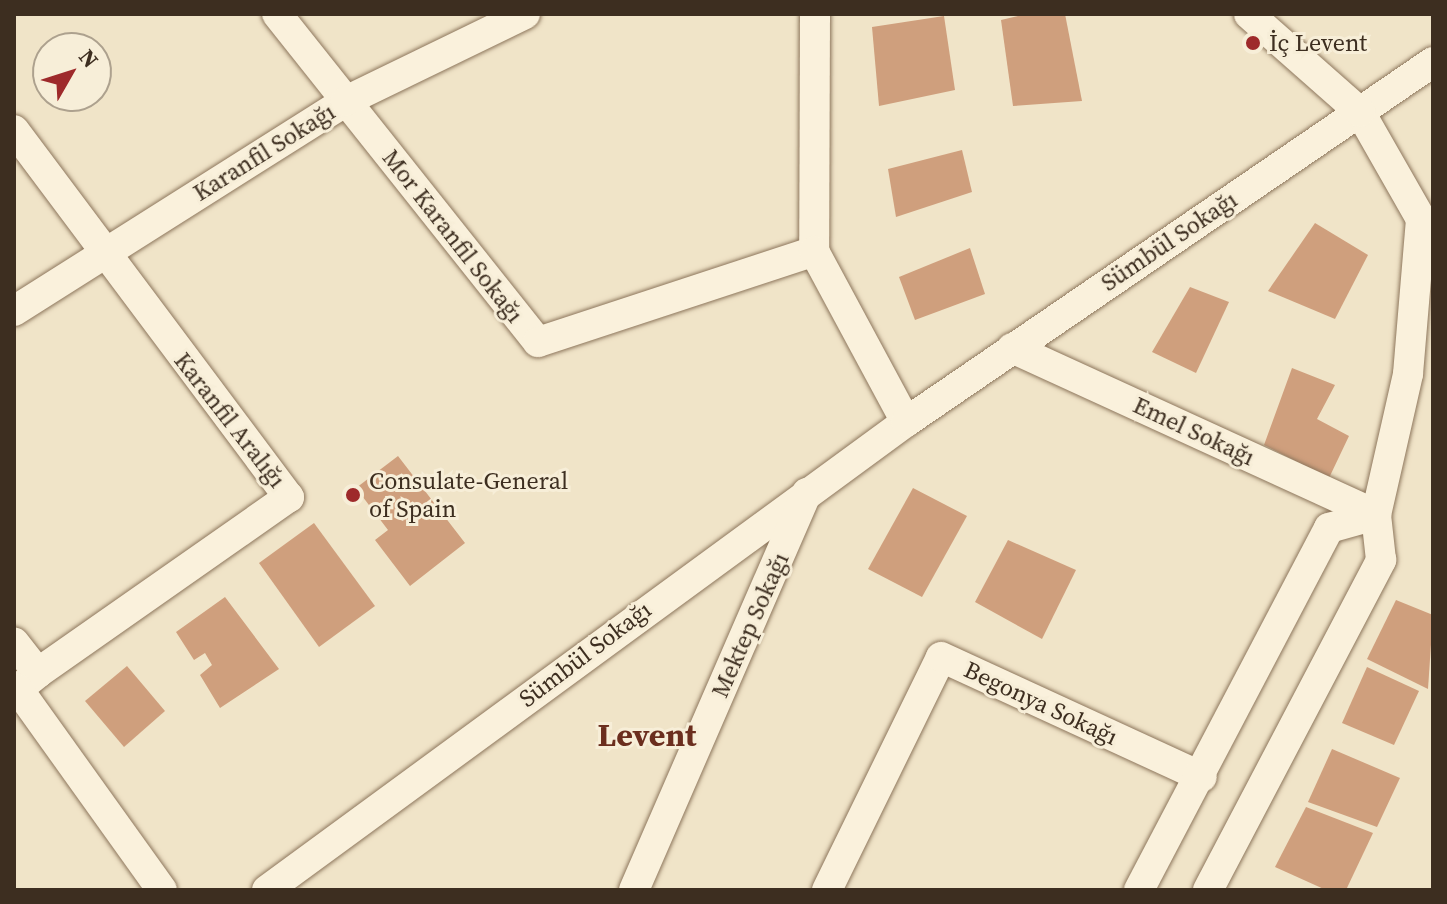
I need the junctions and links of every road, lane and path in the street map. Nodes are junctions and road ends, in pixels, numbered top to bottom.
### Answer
1 (277, 14) edge
2 (525, 14) edge
3 (815, 14) edge
4 (1249, 14) edge
5 (1433, 62) edge
6 (346, 101) junction
7 (1360, 112) junction
8 (14, 130) edge
9 (814, 251) junction
10 (100, 253) junction
11 (14, 311) edge
12 (1012, 348) junction
13 (1421, 376) edge
14 (906, 422) junction
15 (808, 491) junction
16 (1376, 515) junction
17 (14, 642) edge
18 (26, 694) edge
19 (1202, 777) junction
20 (162, 890) edge
21 (267, 890) edge
22 (634, 890) edge
23 (827, 890) edge
24 (1139, 890) edge
25 (1208, 890) edge

1 - 6 street, Mor Karanfil Sokağı
2 - 6 street, Karanfil Sokağı
3 - 9 street
4 - 7 street
5 - 7 street, Sümbül Sokağı
6 - 9 street, Mor Karanfil Sokağı
6 - 10 street, Karanfil Sokağı
7 - 12 street, Sümbül Sokağı
7 - 13 street
8 - 10 street
9 - 14 street
10 - 11 street, Karanfil Sokağı
10 - 18 street, Karanfil Aralığı
12 - 14 street, Sümbül Sokağı
12 - 16 street, Emel Sokağı
13 - 16 street
14 - 15 street, Sümbül Sokağı
15 - 21 street, Sümbül Sokağı
15 - 22 street, Mektep Sokağı
16 - 19 street
16 - 25 street
17 - 18 street
18 - 20 street
19 - 23 street, Begonya Sokağı
19 - 24 street

